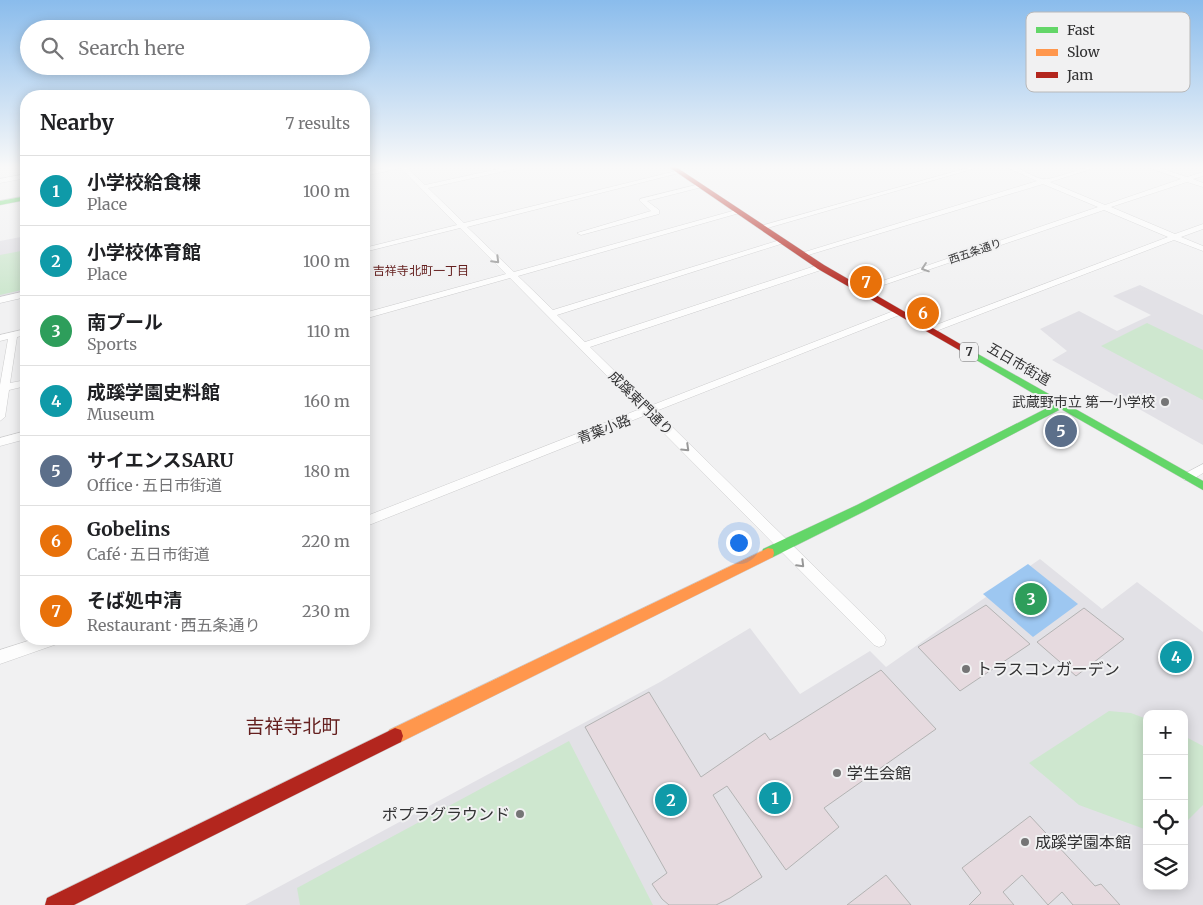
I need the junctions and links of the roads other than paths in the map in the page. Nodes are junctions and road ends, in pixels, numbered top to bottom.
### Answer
1 (446, 209) edge
2 (522, 209) edge
3 (653, 209) edge
4 (735, 209) edge
5 (824, 209) edge
6 (950, 209) edge
7 (1094, 209) edge
8 (1111, 209) edge
9 (739, 212) junction
10 (462, 225) junction
11 (1203, 226) edge
12 (761, 227) junction
13 (581, 233) dead end
14 (1175, 237) junction
15 (783, 242) junction
16 (370, 248) edge
17 (1203, 249) edge
18 (802, 254) junction
19 (821, 267) junction
20 (511, 274) junction
21 (860, 290) junction
22 (20, 295) edge
23 (0, 300) edge
24 (899, 312) junction
25 (370, 314) edge
26 (550, 314) junction
27 (931, 330) junction
28 (20, 333) edge
29 (13, 335) junction
30 (0, 338) edge
31 (583, 346) junction
32 (20, 384) edge
33 (6, 388) junction
34 (1061, 405) junction
35 (648, 412) junction
36 (0, 417) edge
37 (20, 437) edge
38 (0, 442) edge
39 (1203, 468) edge
40 (1188, 477) junction
41 (1203, 486) edge
42 (370, 520) edge
43 (782, 546) junction
44 (878, 640) dead end
45 (36, 645) edge
46 (0, 658) edge
47 (54, 905) edge

1 - 10 street, 成蹊東門通り
2 - 10 street
3 - 13 street
4 - 9 street, 五日市街道 / 7
5 - 12 street
6 - 18 street
7 -> 21 street, 西五条通り
8 - 14 street
9 - 12 street, 五日市街道 / 7
9 - 20 street
10 - 16 street
10 -> 20 street, 成蹊東門通り
11 - 14 street
12 - 15 street, 五日市街道 / 7
14 - 17 street
14 - 27 street
15 - 18 street, 五日市街道 / 7
15 - 26 street
18 - 19 street, 五日市街道 / 7
19 - 21 street, 五日市街道 / 7
19 - 31 street
20 - 25 street
20 - 26 street, 成蹊東門通り
21 - 24 street, 五日市街道 / 7
22 - 23 street
24 - 27 street, 五日市街道 / 7
24 - 35 street, 青葉小路
26 - 31 street, 成蹊東門通り
27 - 34 street, 五日市街道 / 7
28 - 29 street
29 - 30 street
29 - 33 street
31 - 35 street, 成蹊東門通り
32 - 33 street
33 - 36 street
34 - 40 street, 五日市街道 / 7
34 - 43 street
35 - 42 street, 青葉小路
35 -> 43 street, 成蹊東門通り
37 - 38 street
39 - 40 street
40 - 41 street, 五日市街道 / 7
43 -> 44 street, 成蹊東門通り
43 - 47 street
45 - 46 street

